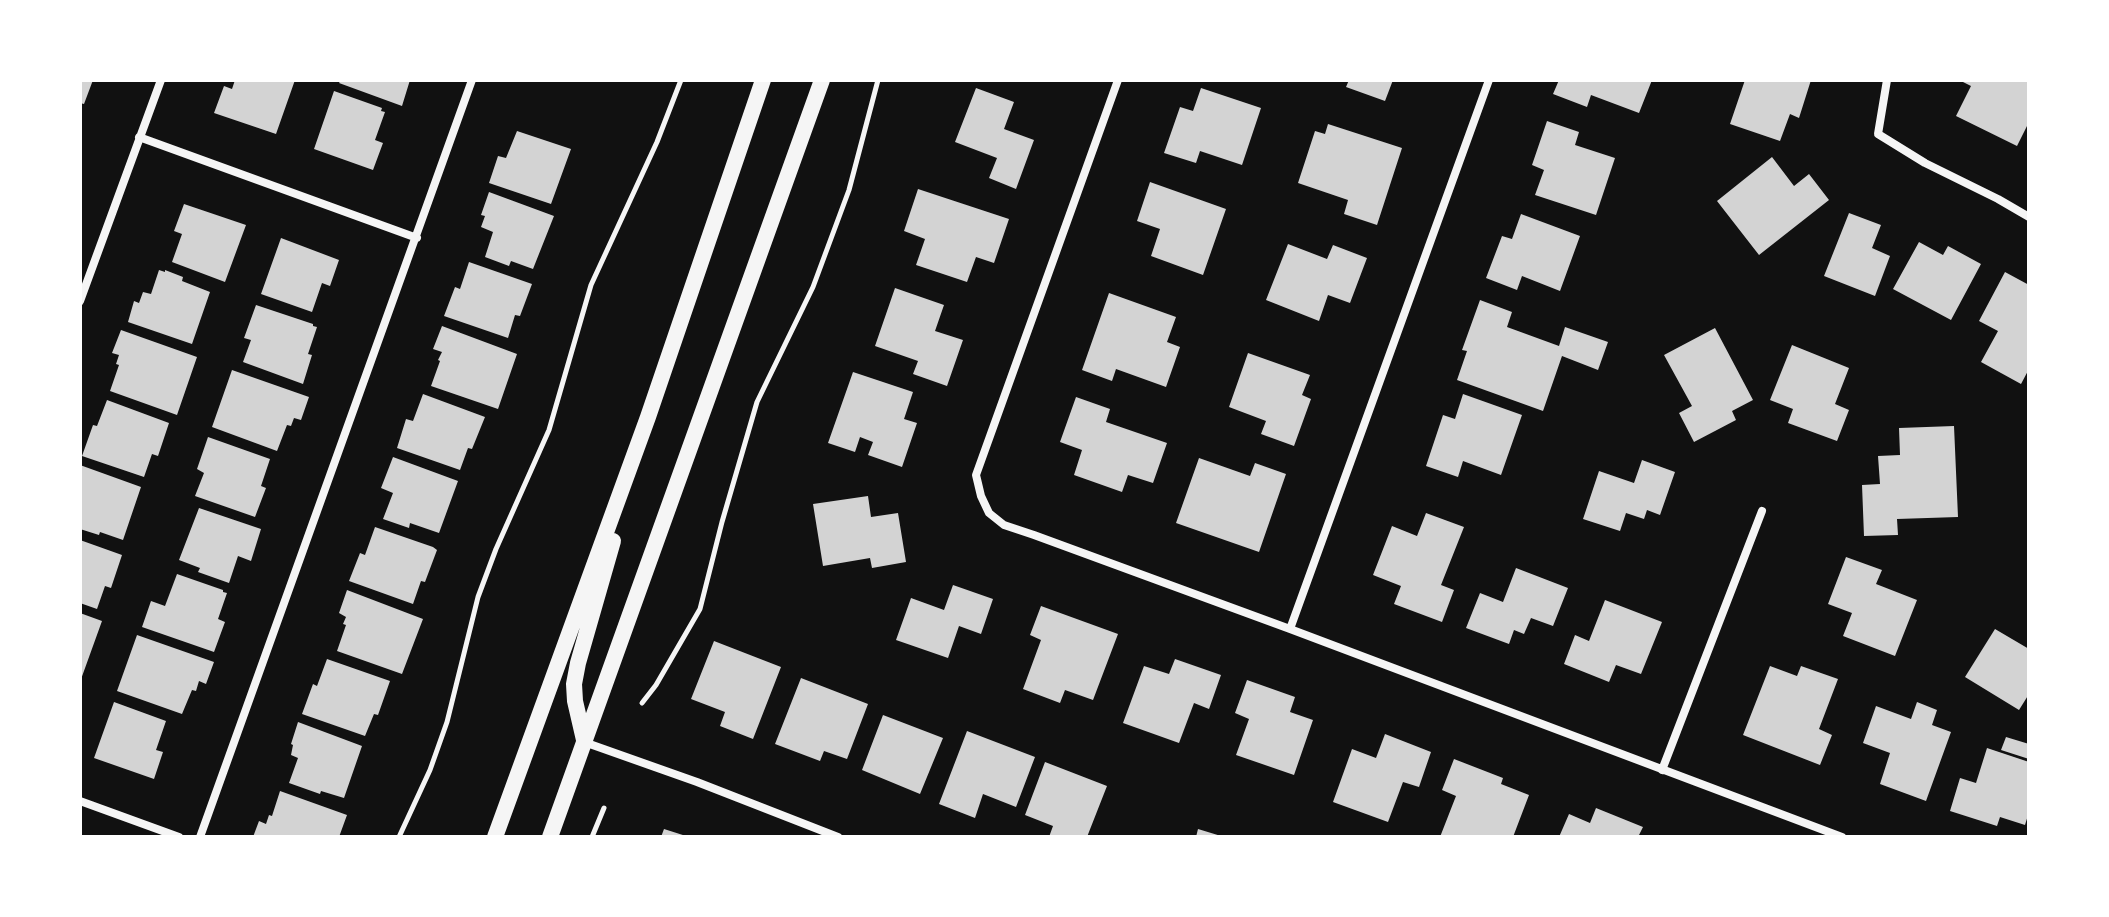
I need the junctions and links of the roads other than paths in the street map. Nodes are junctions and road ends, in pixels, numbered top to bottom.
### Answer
1 (161, 80) edge
2 (472, 80) edge
3 (763, 80) edge
4 (822, 80) edge
5 (1118, 80) edge
6 (1489, 80) edge
7 (1887, 80) edge
8 (139, 137) junction
9 (2029, 217) edge
10 (417, 238) junction
11 (80, 301) edge
12 (648, 417) junction
13 (1762, 511) dead end
14 (1290, 629) junction
15 (584, 742) junction
16 (1662, 770) junction
17 (80, 801) edge
18 (811, 827) junction
19 (179, 837) edge
20 (200, 837) edge
21 (495, 837) edge
22 (550, 837) edge
23 (807, 837) edge
24 (838, 837) edge
25 (1842, 837) edge

1 - 8 street
2 - 10 street
3 - 12 main road
4 - 15 main road
5 - 14 street
6 - 14 street
7 - 9 street
8 - 10 street
8 - 11 street
10 - 20 street
12 - 15 main road
12 - 21 main road
13 - 16 street
14 - 16 street
15 - 18 street
15 - 22 main road
16 - 25 street
17 - 19 street
18 - 23 street
18 - 24 street

